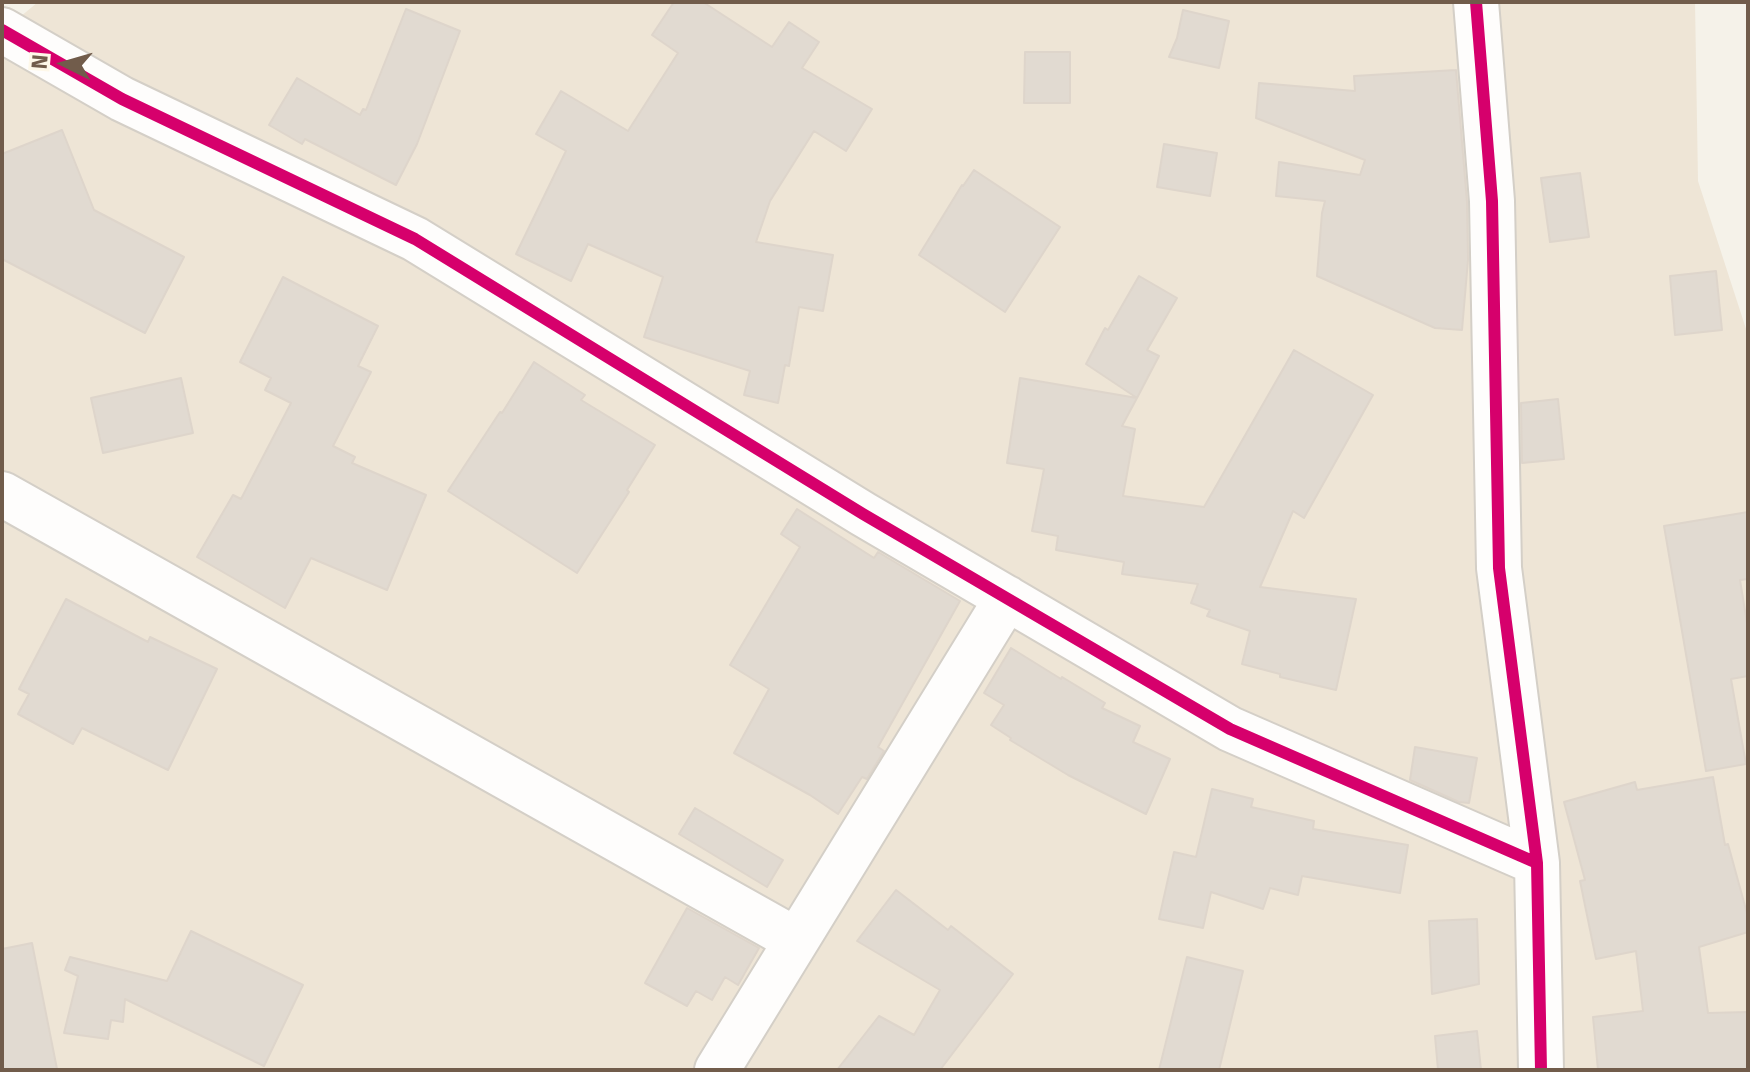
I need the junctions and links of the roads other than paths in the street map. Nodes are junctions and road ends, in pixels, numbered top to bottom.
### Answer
1 (1476, 2) edge
2 (2, 30) edge
3 (2, 494) edge
4 (1007, 598) junction
5 (1537, 863) junction
6 (796, 940) junction
7 (717, 1070) edge
8 (1541, 1070) edge

1 - 5 street
2 - 4 street
3 - 6 street
4 - 5 street
4 - 6 street
5 - 8 street
6 - 7 street

